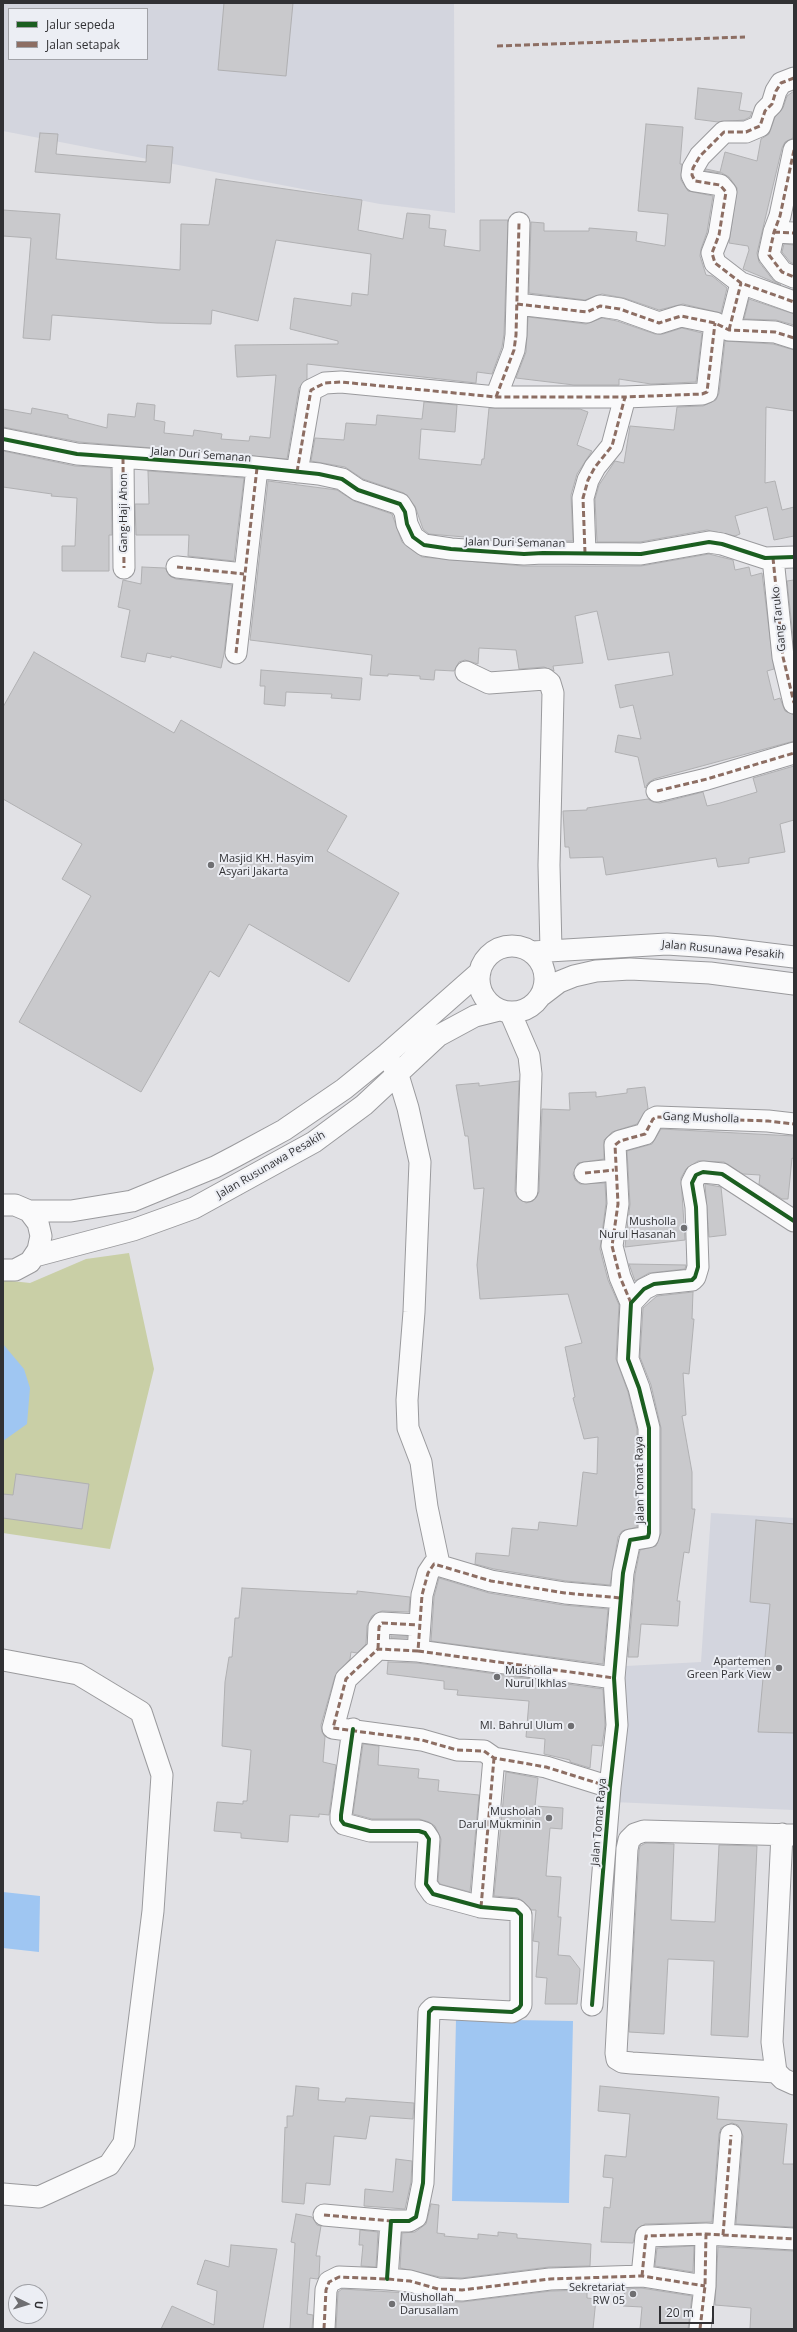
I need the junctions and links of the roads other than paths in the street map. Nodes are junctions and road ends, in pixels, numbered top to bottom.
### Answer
1 (794, 78) edge
2 (794, 150) edge
3 (519, 223) dead end
4 (774, 232) junction
5 (794, 234) edge
6 (794, 276) edge
7 (741, 283) junction
8 (794, 302) edge
9 (517, 304) junction
10 (722, 326) junction
11 (794, 338) edge
12 (496, 397) junction
13 (625, 397) junction
14 (3, 439) edge
15 (123, 458) junction
16 (257, 468) junction
17 (297, 472) junction
18 (585, 553) junction
19 (794, 557) edge
20 (773, 558) junction
21 (177, 567) dead end
22 (124, 568) dead end
23 (244, 574) junction
24 (236, 653) dead end
25 (466, 672) dead end
26 (794, 703) edge
27 (794, 753) edge
28 (657, 790) dead end
29 (541, 951) junction
30 (794, 957) edge
31 (480, 972) junction
32 (794, 984) edge
33 (542, 995) junction
34 (504, 1011) junction
35 (387, 1054) junction
36 (398, 1074) junction
37 (794, 1124) edge
38 (614, 1170) junction
39 (585, 1173) dead end
40 (527, 1191) dead end
41 (3, 1205) edge
42 (29, 1211) junction
43 (794, 1220) edge
44 (35, 1256) junction
45 (3, 1270) edge
46 (630, 1303) junction
47 (439, 1564) junction
48 (621, 1598) junction
49 (418, 1625) junction
50 (378, 1649) junction
51 (418, 1651) junction
52 (3, 1660) edge
53 (614, 1678) junction
54 (353, 1729) junction
55 (494, 1758) junction
56 (610, 1787) junction
57 (788, 1834) edge
58 (481, 1907) junction
59 (592, 2005) dead end
60 (776, 2072) junction
61 (794, 2084) edge
62 (731, 2135) dead end
63 (3, 2194) edge
64 (324, 2214) dead end
65 (391, 2221) junction
66 (715, 2235) junction
67 (794, 2239) edge
68 (642, 2276) junction
69 (387, 2279) junction
70 (705, 2286) junction
71 (324, 2329) edge
72 (700, 2329) edge

1 - 7 street
2 - 4 street
3 - 9 street
4 - 5 street
4 - 6 street
7 - 8 street
7 - 10 street
9 - 10 street
9 - 12 street
10 - 11 street
10 - 13 street
12 - 13 street
12 - 17 street
13 - 18 street
14 - 15 street, Jalan Duri Semanan
15 - 16 street, Jalan Duri Semanan
15 - 22 street, Gang Haji Ahon
16 - 17 street, Jalan Duri Semanan
16 - 23 street
17 - 18 street, Jalan Duri Semanan
18 - 20 street, Jalan Duri Semanan
19 - 20 street, Jalan Duri Semanan
20 - 26 street, Gang Taruko
21 - 23 street
23 - 24 street
25 - 29 street
27 - 28 street
29 - 30 street, Jalan Rusunawa Pesakih
29 - 31 street
29 - 33 street
31 - 34 street
31 - 35 street
32 - 33 street
33 - 34 street
34 - 36 street, Jalan Rusunawa Pesakih
34 - 40 street
35 - 36 street
35 - 42 street
36 - 44 street, Jalan Rusunawa Pesakih
36 - 47 street
37 - 38 street, Gang Musholla
38 - 39 street
38 - 46 street, Gang Musholla
41 - 42 street
42 - 44 street
43 - 46 street
44 - 45 street
46 - 48 street, Jalan Tomat Raya
47 - 48 street
47 - 49 street
48 - 53 street, Jalan Tomat Raya
49 - 50 street
49 - 51 street
50 - 51 street
50 - 54 street
51 - 53 street
52 - 63 street
53 - 56 street, Jalan Tomat Raya
54 - 55 street
54 - 58 street
55 - 56 street
55 - 58 street
56 - 59 street, Jalan Tomat Raya
57 - 60 street
57 - 60 street
58 - 65 street
60 - 61 street
62 - 66 street
64 - 65 street
65 - 69 street
66 - 67 street
66 - 68 street
66 - 70 street
68 - 69 street
68 - 70 street
69 - 71 street
70 - 72 street

